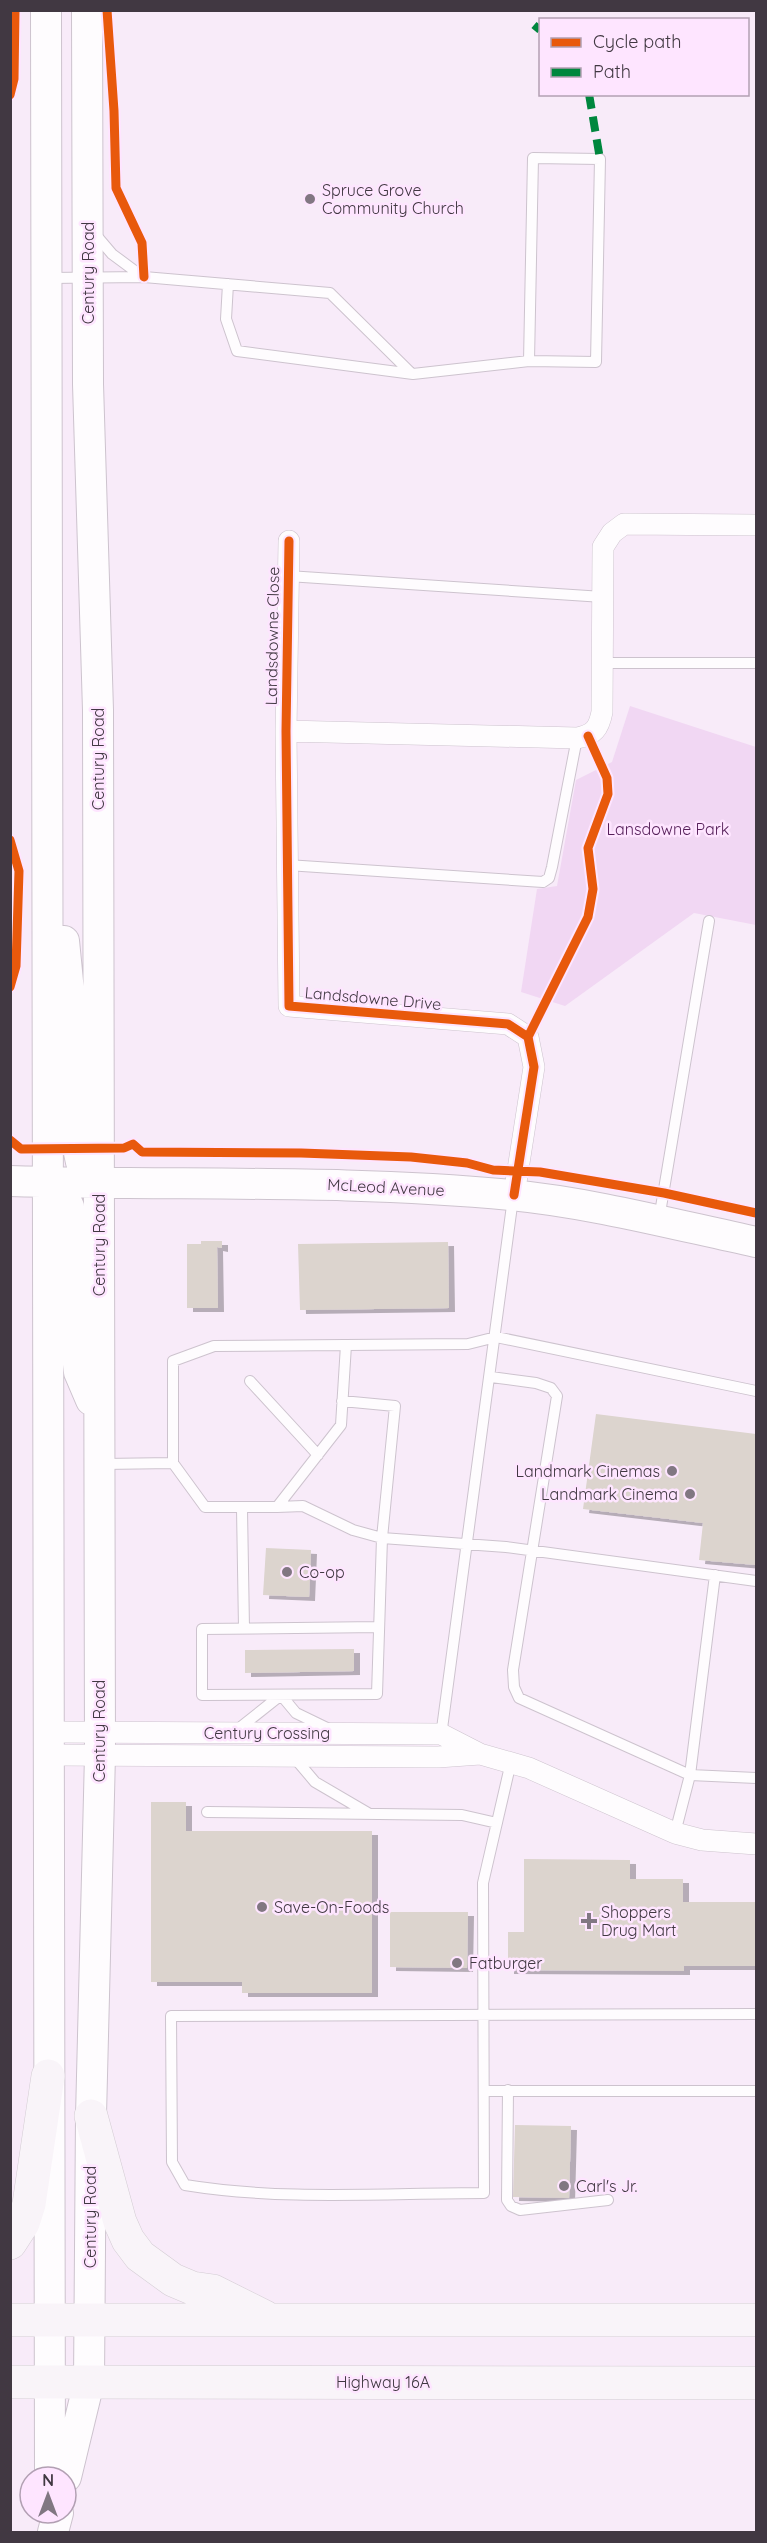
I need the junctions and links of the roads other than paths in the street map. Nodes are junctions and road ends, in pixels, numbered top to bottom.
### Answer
1 (46, 10) edge
2 (87, 10) edge
3 (88, 223) junction
4 (88, 277) junction
5 (144, 277) junction
6 (47, 278) junction
7 (228, 284) junction
8 (529, 361) junction
9 (413, 374) junction
10 (756, 525) edge
11 (289, 541) dead end
12 (288, 576) junction
13 (603, 597) junction
14 (602, 663) junction
15 (756, 663) edge
16 (286, 731) junction
17 (577, 738) junction
18 (48, 785) junction
19 (287, 865) junction
20 (709, 921) dead end
21 (10, 1181) edge
22 (47, 1182) junction
23 (99, 1183) junction
24 (514, 1195) junction
25 (659, 1222) junction
26 (756, 1242) edge
27 (496, 1337) junction
28 (346, 1345) junction
29 (491, 1377) junction
30 (250, 1381) dead end
31 (756, 1391) edge
32 (342, 1401) junction
33 (99, 1418) junction
34 (318, 1455) junction
35 (173, 1463) junction
36 (99, 1464) junction
37 (277, 1507) junction
38 (242, 1509) junction
39 (382, 1538) junction
40 (468, 1543) junction
41 (532, 1551) junction
42 (715, 1575) junction
43 (756, 1581) edge
44 (379, 1627) junction
45 (244, 1628) junction
46 (280, 1695) junction
47 (234, 1733) junction
48 (337, 1733) junction
49 (441, 1734) junction
50 (100, 1743) junction
51 (49, 1744) junction
52 (480, 1754) junction
53 (293, 1755) junction
54 (438, 1757) junction
55 (511, 1762) junction
56 (690, 1775) junction
57 (756, 1778) edge
58 (207, 1812) dead end
59 (369, 1813) junction
60 (497, 1823) junction
61 (675, 1833) junction
62 (756, 1845) edge
63 (756, 2014) edge
64 (484, 2015) junction
65 (48, 2076) junction
66 (508, 2090) junction
67 (484, 2091) junction
68 (756, 2091) edge
69 (91, 2116) junction
70 (608, 2200) dead end
71 (10, 2243) edge
72 (50, 2319) junction
73 (89, 2319) junction
74 (269, 2319) junction
75 (10, 2320) edge
76 (756, 2320) edge
77 (50, 2381) junction
78 (10, 2382) edge
79 (89, 2382) junction
80 (756, 2383) edge
81 (50, 2465) edge
82 (69, 2465) edge

1 - 6 main road
2 - 3 main road, Century Road
3 - 4 main road, Century Road
3 - 5 lane
4 - 5 lane
4 - 6 lane
4 - 23 main road, Century Road
5 - 7 lane
6 - 18 main road
7 - 9 lane
7 - 9 lane
8 - 8 lane
8 - 9 lane
10 - 13 street
11 - 12 street, Landsdowne Close
12 - 13 lane
12 - 16 street, Landsdowne Close
13 - 14 street
14 - 15 lane
14 - 17 street
16 - 17 street
16 - 19 street, Landsdowne Drive
17 - 19 lane
18 - 22 main road
18 - 23 main road
19 - 24 street, Landsdowne Drive
20 - 25 lane
21 - 22 main road, McLeod Avenue
22 - 23 main road, McLeod Avenue
22 - 33 main road
22 - 51 main road
23 - 24 main road, McLeod Avenue
23 - 33 main road, Century Road
24 - 25 main road, McLeod Avenue
24 - 27 lane
25 - 26 main road, McLeod Avenue
27 - 28 lane
27 - 29 lane
27 - 31 lane
28 - 32 lane
28 - 35 lane
29 - 40 lane
29 - 41 lane
30 - 34 lane
32 - 34 lane
32 - 39 lane
33 - 36 main road, Century Road
34 - 37 lane
35 - 36 lane
35 - 38 lane
36 - 50 main road, Century Road
37 - 38 lane
37 - 39 lane
38 - 45 lane
39 - 40 lane
39 - 44 lane
40 - 41 lane
40 - 49 lane
41 - 42 lane
41 - 56 lane
42 - 43 lane
42 - 56 lane
44 - 45 lane
44 - 46 lane
45 - 46 lane
46 - 47 lane
46 - 48 lane
47 - 48 street, Century Crossing
47 - 50 street, Century Crossing
48 - 49 street, Century Crossing
49 - 52 street, Century Crossing
49 - 54 lane
50 - 51 street, Century Crossing
50 - 53 street, Century Crossing
50 - 69 main road, Century Road
51 - 65 main road
52 - 54 street, Century Crossing
52 - 55 street, Century Crossing
53 - 54 street, Century Crossing
53 - 59 lane
55 - 60 lane
55 - 61 street, Century Crossing
56 - 57 lane
56 - 61 lane
58 - 59 lane
59 - 60 lane
60 - 64 lane
61 - 62 street, Century Crossing
63 - 64 lane
64 - 67 lane
64 - 67 lane
65 - 71 main road
65 - 72 main road
66 - 67 lane
66 - 68 lane
66 - 70 lane
69 - 73 main road, Century Road
69 - 74 main road
72 - 73 main road
72 - 75 main road
72 - 77 main road
73 - 74 main road
73 - 79 main road, Century Road
74 - 76 main road
77 - 78 main road, Highway 16A
77 - 79 main road, Highway 16A
77 - 81 main road
79 - 80 main road, Highway 16A
79 - 82 main road, Century Road

